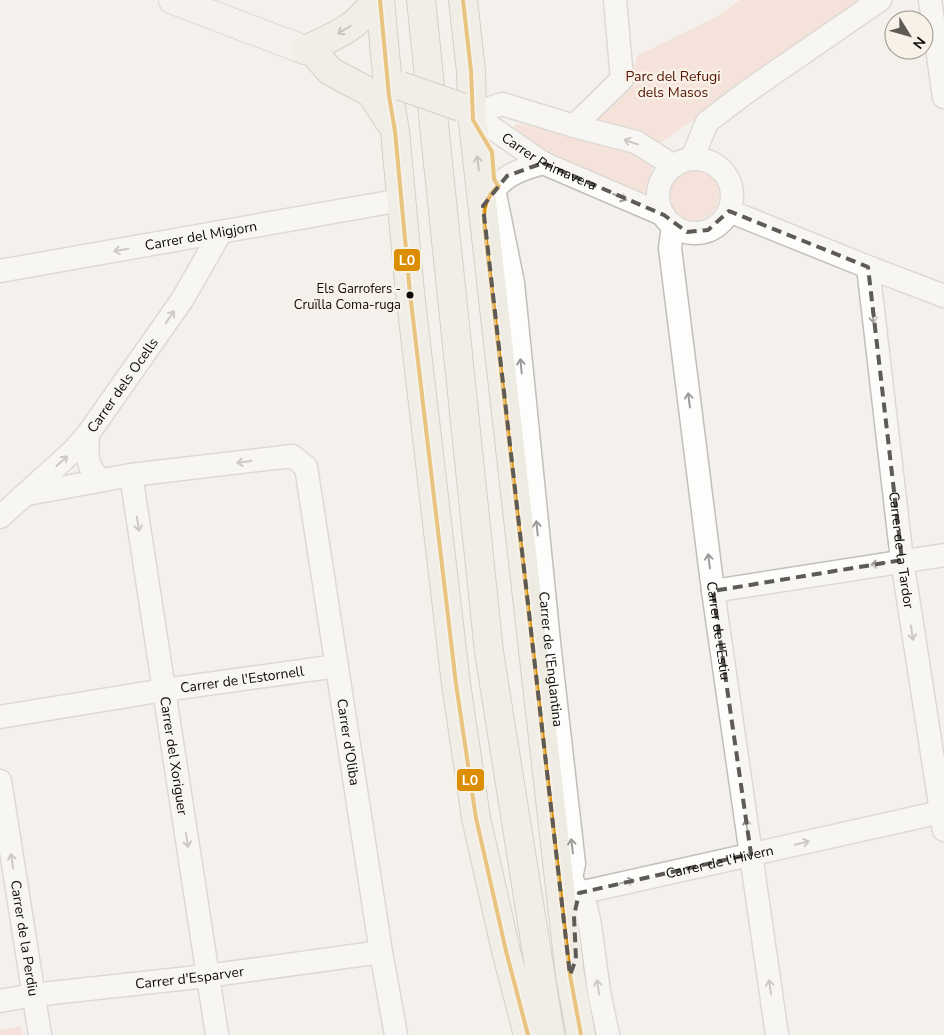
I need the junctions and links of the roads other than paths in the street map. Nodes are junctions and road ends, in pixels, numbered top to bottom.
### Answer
1 (173, 0) edge
2 (374, 0) edge
3 (380, 0) edge
4 (421, 0) edge
5 (463, 0) edge
6 (616, 0) edge
7 (880, 0) edge
8 (930, 0) edge
9 (939, 33) edge
10 (310, 52) junction
11 (395, 84) junction
12 (944, 97) edge
13 (466, 110) junction
14 (574, 126) junction
15 (395, 131) junction
16 (683, 162) junction
17 (543, 163) junction
18 (488, 198) junction
19 (401, 200) junction
20 (729, 211) junction
21 (668, 220) junction
22 (221, 232) junction
23 (868, 267) junction
24 (0, 270) edge
25 (944, 296) edge
26 (88, 434) junction
27 (131, 476) junction
28 (101, 480) junction
29 (27, 494) junction
30 (0, 517) edge
31 (944, 554) edge
32 (902, 560) junction
33 (713, 591) junction
34 (337, 666) junction
35 (164, 690) junction
36 (0, 717) edge
37 (0, 781) edge
38 (943, 821) edge
39 (751, 854) junction
40 (579, 893) junction
41 (380, 952) junction
42 (570, 975) junction
43 (207, 976) junction
44 (33, 995) junction
45 (0, 1002) edge
46 (40, 1035) edge
47 (217, 1035) edge
48 (396, 1035) edge
49 (528, 1035) edge
50 (550, 1035) edge
51 (581, 1035) edge
52 (608, 1035) edge
53 (777, 1035) edge

1 - 10 street
2 -> 10 main road
3 - 11 main road
4 - 50 main road
5 - 13 main road
6 - 14 street
7 - 16 street
8 - 9 street
9 - 12 street
10 - 11 main road
10 - 15 main road
11 - 13 main road, bridge
11 - 15 main road
13 - 14 street
13 - 17 street, Carrer Primavera
18 -> 13 main road
16 -> 14 street
15 - 19 main road
16 - 20 street
16 - 21 street
17 - 18 street
17 -> 21 street, Carrer Primavera
40 -> 18 street, Carrer de l'Englantina
18 - 42 main road
19 - 22 street, Carrer del Migjorn
19 - 49 main road
20 - 21 street
20 - 23 street
33 -> 21 street, Carrer de l'Estiu
22 -> 24 street, Carrer del Migjorn
26 -> 22 street, Carrer dels Ocells
23 - 25 street
23 -> 32 street, Carrer de la Tardor
26 - 28 street
29 -> 26 street, Carrer dels Ocells
27 - 28 street
34 -> 27 street, Carrer d'Oliba
27 -> 35 street, Carrer del Xoriguer
28 - 29 street
29 - 30 street, Carrer dels Ocells
31 - 32 street
32 -> 33 street
32 -> 38 street, Carrer de la Tardor
39 -> 33 street, Carrer de l'Estiu
34 - 35 street, Carrer de l'Estornell
34 - 41 street, Carrer d'Oliba
35 - 36 street, Carrer de l'Estornell
35 -> 43 street, Carrer del Xoriguer
44 -> 37 street, Carrer de la Perdiu
39 -> 38 street, Carrer de l'Hivern
40 -> 39 street, Carrer de l'Hivern
53 -> 39 street, Carrer de l'Estiu
40 - 42 street
52 -> 40 street, Carrer de l'Englantina
41 - 43 street, Carrer d'Esparver
41 - 48 street, Carrer d'Oliba
42 - 51 main road
43 - 44 street, Carrer d'Esparver
43 - 47 street, Carrer del Xoriguer
44 - 45 street, Carrer d'Esparver
44 - 46 street, Carrer de la Perdiu

